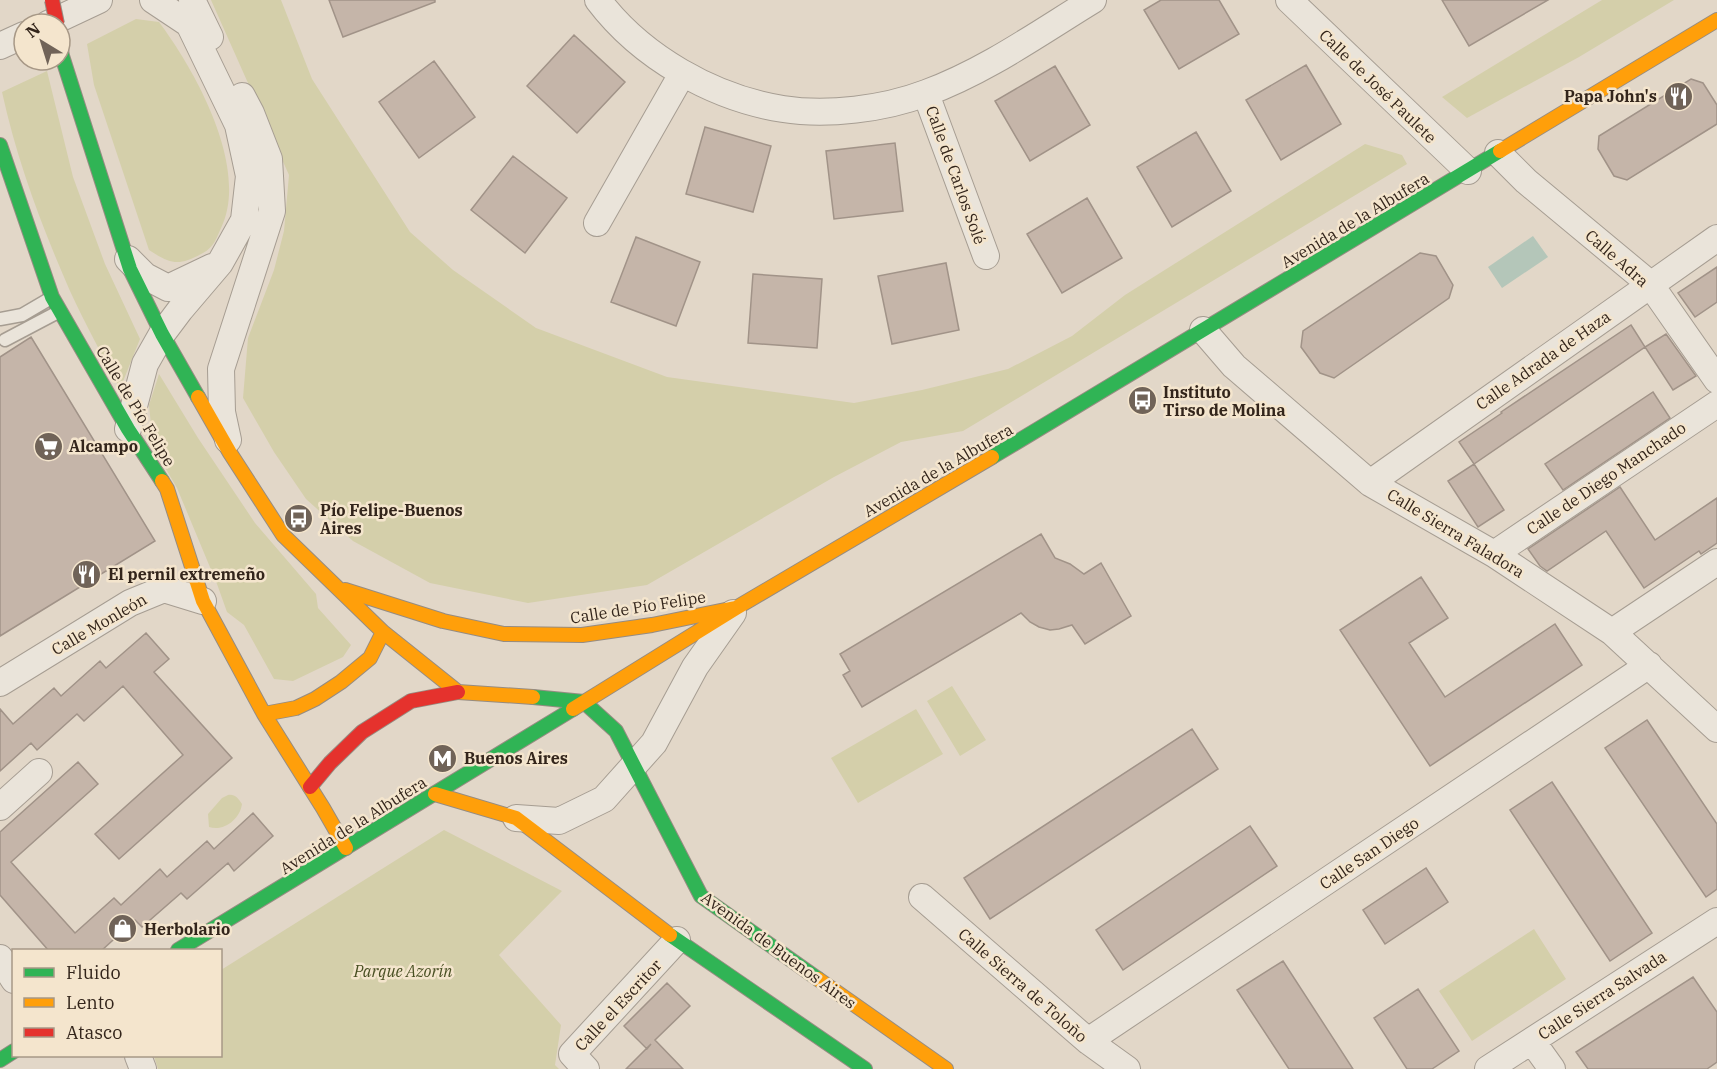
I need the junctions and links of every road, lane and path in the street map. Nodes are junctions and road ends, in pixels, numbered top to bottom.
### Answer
1 (99, 0) edge
2 (153, 0) edge
3 (192, 0) edge
4 (598, 0) edge
5 (1093, 0) edge
6 (1289, 0) edge
7 (72, 13) edge
8 (1717, 20) edge
9 (68, 72) edge
10 (682, 74) junction
11 (926, 94) junction
12 (0, 145) edge
13 (1498, 153) junction
14 (1468, 171) junction
15 (597, 223) dead end
16 (1717, 238) edge
17 (986, 256) dead end
18 (126, 257) junction
19 (220, 263) junction
20 (1650, 284) junction
21 (52, 297) junction
22 (60, 311) junction
23 (0, 319) edge
24 (1203, 330) junction
25 (162, 334) junction
26 (5, 340) dead end
27 (1717, 380) edge
28 (1717, 404) edge
29 (128, 429) junction
30 (230, 453) junction
31 (1370, 483) junction
32 (1494, 554) junction
33 (1717, 562) edge
34 (335, 586) junction
35 (203, 601) junction
36 (736, 608) junction
37 (383, 632) junction
38 (1612, 632) junction
39 (1649, 665) junction
40 (0, 683) edge
41 (458, 692) junction
42 (584, 702) junction
43 (264, 714) junction
44 (1717, 729) edge
45 (633, 766) junction
46 (39, 772) dead end
47 (310, 787) junction
48 (435, 794) junction
49 (0, 807) edge
50 (516, 818) junction
51 (346, 848) junction
52 (922, 897) dead end
53 (1717, 921) edge
54 (677, 940) junction
55 (181, 949) edge
56 (0, 958) edge
57 (12, 977) edge
58 (1088, 1041) junction
59 (1532, 1041) junction
60 (586, 1069) edge
61 (865, 1069) edge
62 (945, 1069) edge
63 (1127, 1069) edge
64 (1488, 1069) edge
65 (1551, 1069) edge

1 - 7 street
2 - 19 street
3 - 30 street
4 - 10 street, Calle de Carlos Solé
5 - 11 street, Calle de Carlos Solé
6 - 14 street, Calle de José Paulete
8 - 13 main road, Avenida de la Albufera
9 - 18 main road, Calle de Pío Felipe
10 - 11 street, Calle de Carlos Solé
10 - 15 street
11 - 17 street, Calle de Carlos Solé
12 - 21 main road, Calle de Pío Felipe
13 - 14 main road, Avenida de la Albufera
13 - 20 street, Calle Adra
14 - 24 main road, Avenida de la Albufera
16 - 20 street, Calle Adrada de Haza
18 - 19 street
18 - 25 main road, Calle de Pío Felipe
19 - 25 street
20 - 27 street, Calle Adra
20 - 31 street, Calle Adrada de Haza
21 - 22 main road, Calle de Pío Felipe
21 - 23 lane
22 - 26 lane
22 - 29 main road, Calle de Pío Felipe
24 - 31 street, Calle Sierra Faladora
24 - 36 main road, Avenida de la Albufera
25 - 29 street
25 - 30 main road, Calle de Pío Felipe
28 - 32 street, Calle de Diego Manchado
29 - 35 main road, Calle de Pío Felipe
30 - 34 main road, Calle de Pío Felipe
31 - 32 street, Calle Sierra Faladora
32 - 38 street, Calle Sierra Faladora
33 - 38 street
34 - 36 main road, Calle de Pío Felipe
34 - 37 main road, Calle de Pío Felipe
35 - 40 street, Calle Monleón
35 - 43 main road, Calle de Pío Felipe
36 - 42 main road, Avenida de la Albufera
36 - 45 street
37 - 41 main road, Calle de Pío Felipe
37 - 43 main road
38 - 39 street, Calle Sierra Faladora
39 - 44 street, Calle Sierra Faladora
39 - 58 street, Calle San Diego
41 - 42 main road
41 - 47 main road
42 - 45 main road, Avenida de Buenos Aires
42 - 48 main road, Avenida de la Albufera
43 - 47 main road, Calle de Pío Felipe
45 - 50 street
45 - 62 main road, Avenida de Buenos Aires
46 - 49 street
47 - 51 main road, Calle de Pío Felipe
48 - 50 main road
48 - 51 main road, Avenida de la Albufera
50 - 54 main road
51 - 55 main road, Avenida de la Albufera
52 - 58 street, Calle Sierra de Toloño
53 - 59 street, Calle Sierra Salvada
54 - 60 street, Calle el Escritor
54 - 61 main road
56 - 57 street
58 - 63 street, Calle Sierra de Toloño
59 - 64 street, Calle Sierra Salvada
59 - 65 street

